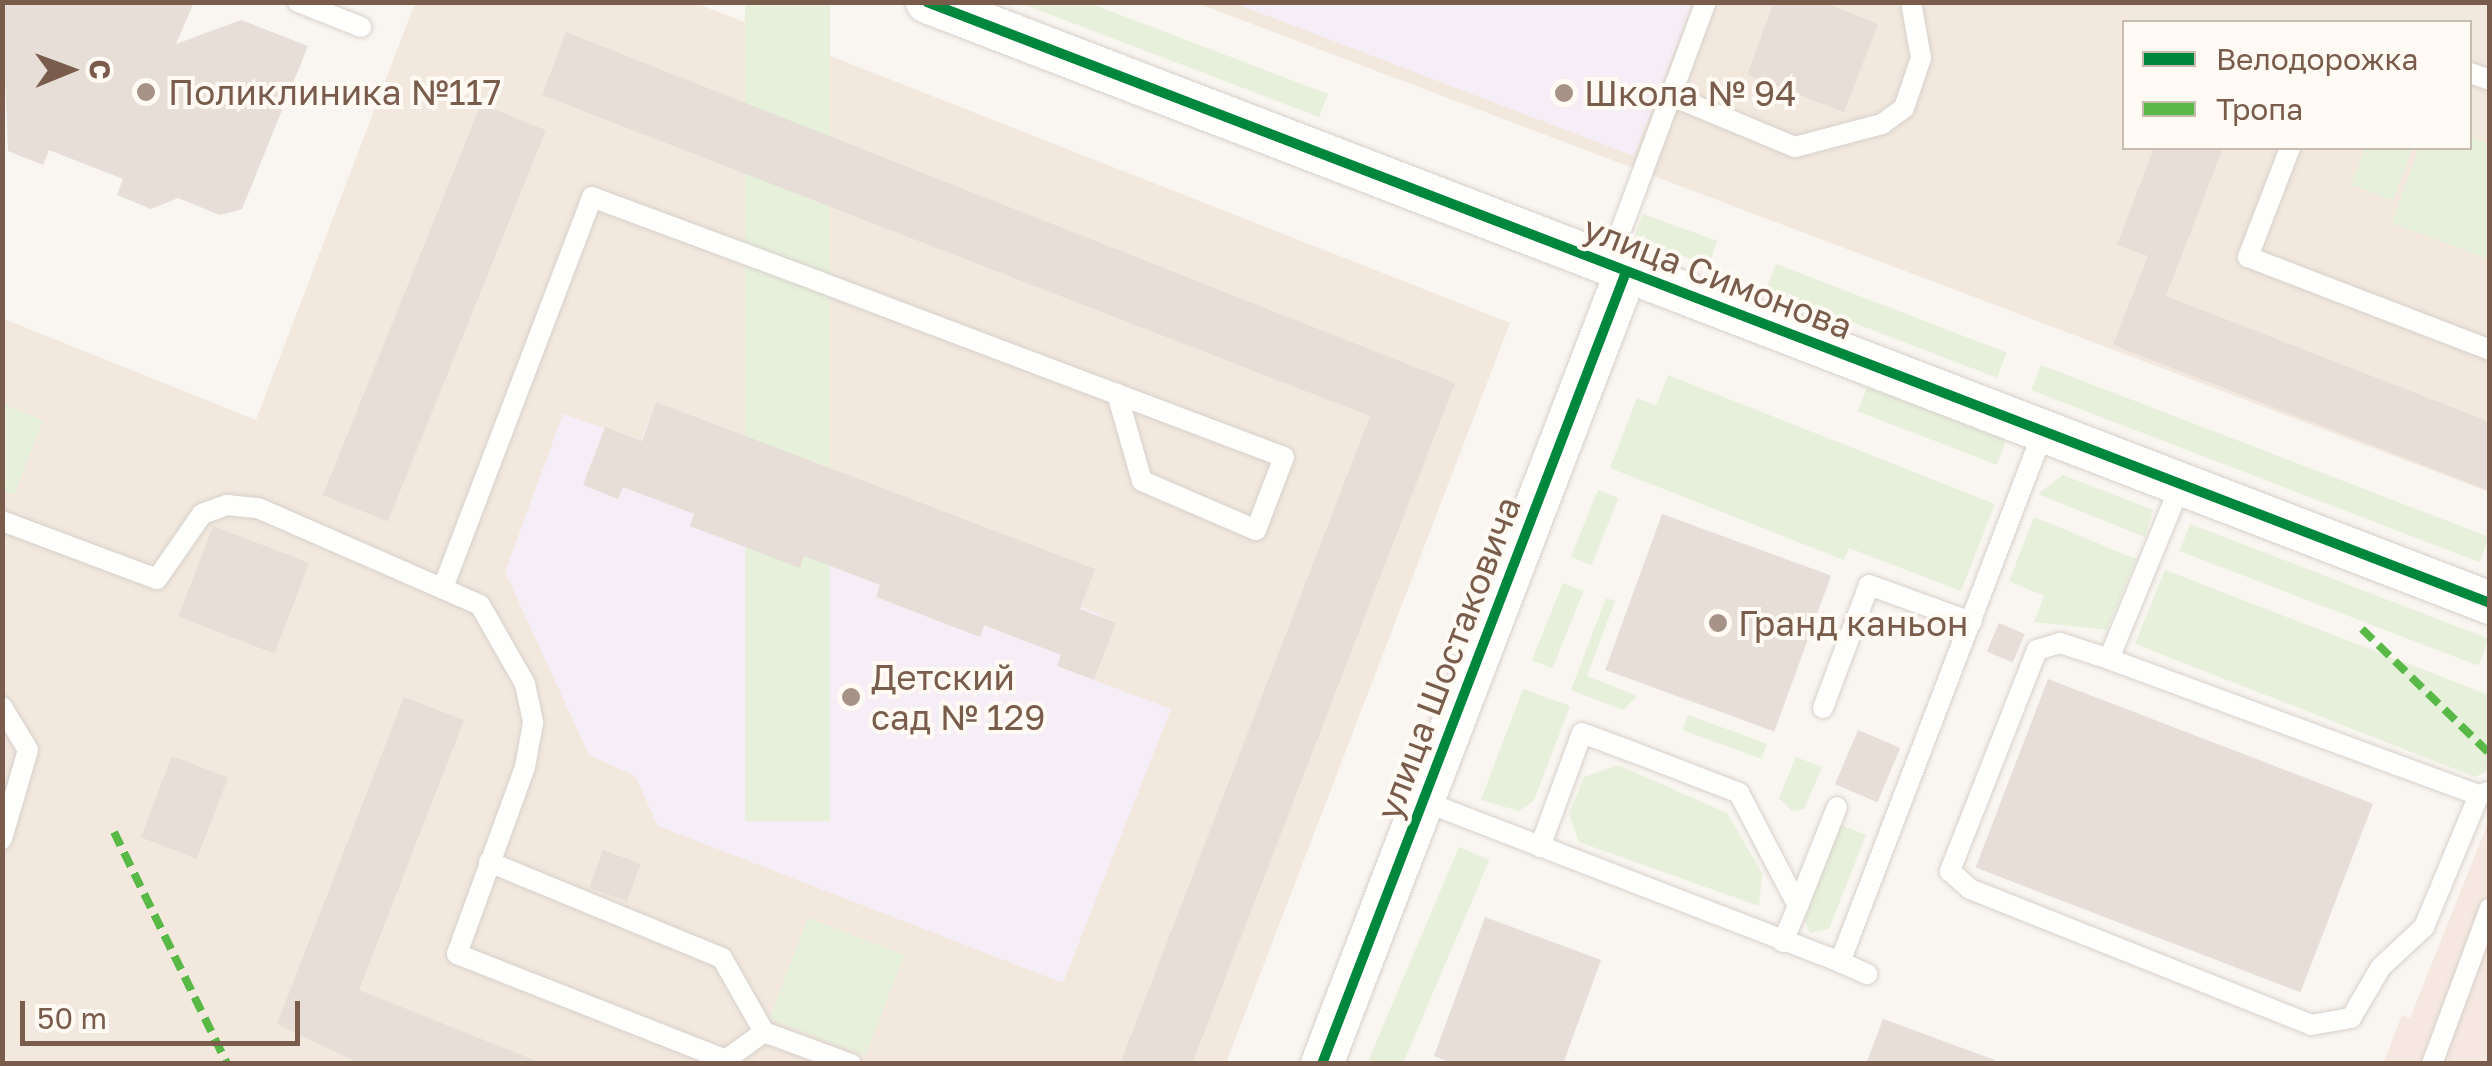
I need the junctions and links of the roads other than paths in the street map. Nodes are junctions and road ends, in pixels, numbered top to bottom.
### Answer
1 (298, 2) edge
2 (927, 2) edge
3 (1706, 2) edge
4 (1911, 2) edge
5 (361, 27) dead end
6 (1672, 96) junction
7 (2289, 150) edge
8 (1617, 268) junction
9 (2490, 350) edge
10 (1116, 394) junction
11 (2043, 432) junction
12 (2181, 484) junction
13 (2, 521) edge
14 (444, 585) junction
15 (2490, 603) edge
16 (1971, 622) junction
17 (2110, 660) junction
18 (2, 707) edge
19 (1823, 708) dead end
20 (2484, 794) edge
21 (1423, 801) junction
22 (1837, 807) dead end
23 (2, 839) edge
24 (1540, 847) junction
25 (489, 862) junction
26 (1798, 906) junction
27 (2488, 917) edge
28 (1783, 942) junction
29 (1840, 962) junction
30 (1868, 974) dead end
31 (764, 1032) junction
32 (720, 1061) edge
33 (851, 1064) edge
34 (1322, 1064) edge
35 (2432, 1064) edge

1 - 5 lane
2 - 8 street, улица Симонова
3 - 6 lane
4 - 6 lane
6 - 8 lane
7 - 9 lane
8 - 11 street, улица Симонова
8 - 21 street, улица Шостаковича
10 - 10 lane
10 - 14 lane
11 - 12 street, улица Симонова
11 - 16 lane
12 - 15 street, улица Симонова
12 - 17 lane
13 - 14 lane
14 - 25 lane
16 - 19 lane
16 - 29 lane
17 - 20 lane
17 - 20 lane
18 - 23 lane
21 - 24 lane
21 - 34 street, улица Шостаковича
22 - 26 lane
24 - 26 lane
24 - 28 lane
25 - 31 lane
25 - 32 lane
26 - 28 lane
27 - 35 lane
28 - 29 lane
29 - 30 lane
31 - 32 lane
31 - 33 lane

